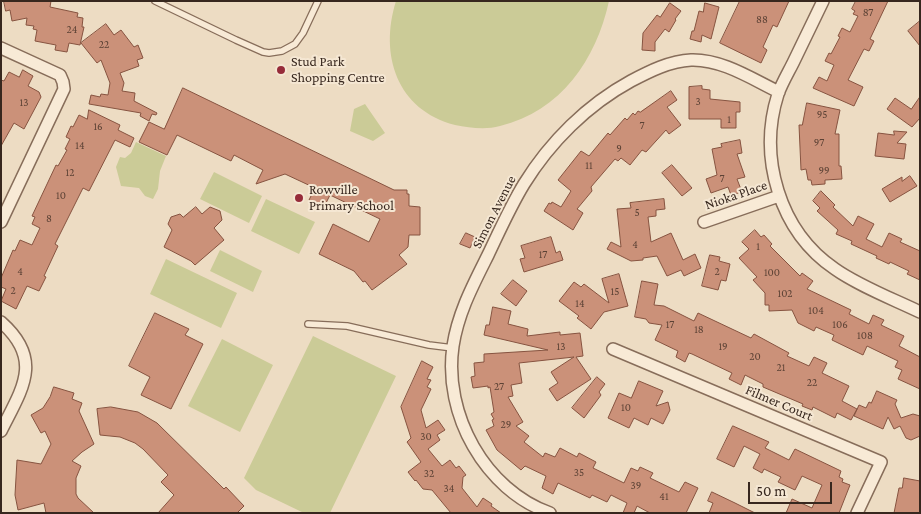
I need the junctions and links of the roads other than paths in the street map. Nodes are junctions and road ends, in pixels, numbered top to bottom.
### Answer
1 (155, 1) edge
2 (318, 1) edge
3 (823, 1) edge
4 (1, 48) edge
5 (779, 92) junction
6 (779, 196) junction
7 (1, 222) edge
8 (704, 222) dead end
9 (920, 312) edge
10 (1, 322) edge
11 (308, 324) dead end
12 (453, 348) junction
13 (614, 349) dead end
14 (1, 431) edge
15 (550, 513) edge
16 (857, 513) edge

1 - 2 lane
3 - 5 street
4 - 7 street
5 - 6 street
5 - 12 street, Simon Avenue
6 - 8 street, Nioka Place
6 - 9 street
10 - 14 street
11 - 12 lane
12 - 15 street, Simon Avenue
13 - 16 street, Filmer Court

